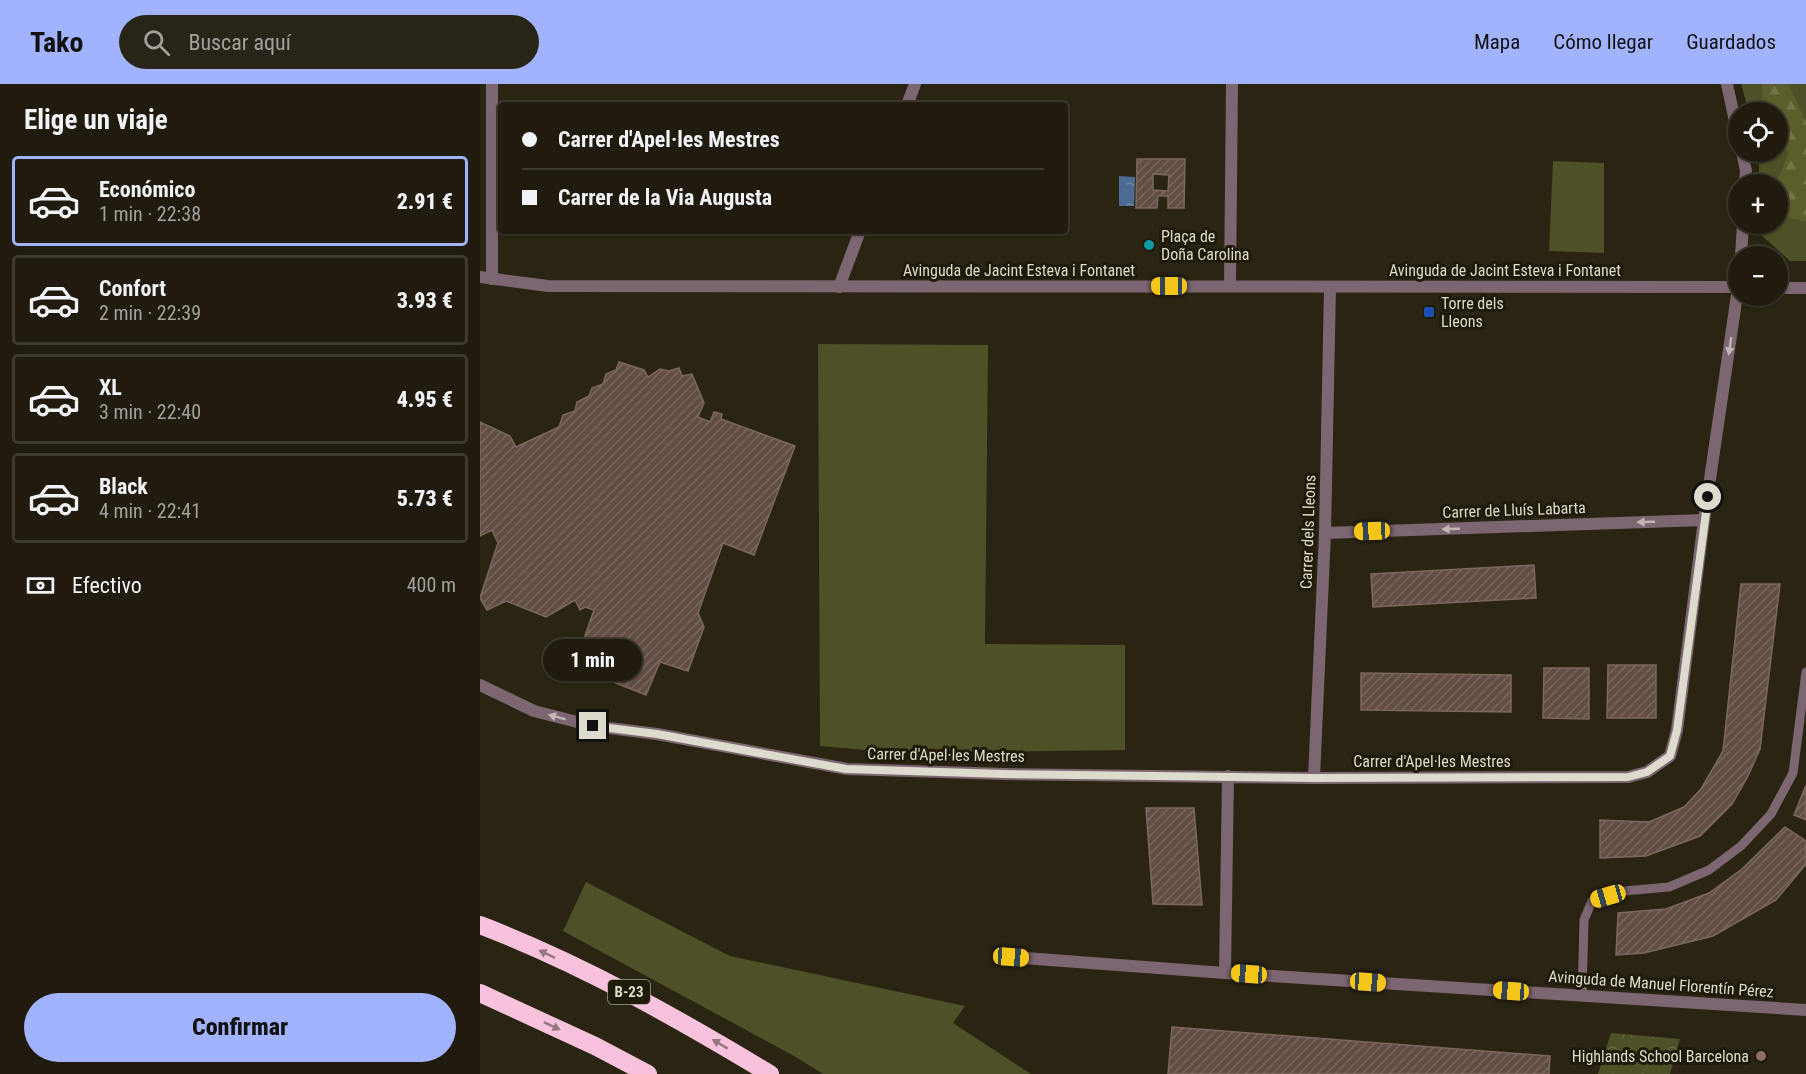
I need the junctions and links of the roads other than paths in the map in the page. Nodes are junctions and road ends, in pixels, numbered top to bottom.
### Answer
1 (492, 84) edge
2 (915, 84) edge
3 (1232, 84) edge
4 (1727, 84) edge
5 (908, 102) edge
6 (1731, 102) edge
7 (859, 234) edge
8 (486, 278) edge
9 (1230, 285) junction
10 (839, 287) junction
11 (1330, 287) junction
12 (1728, 288) edge
13 (1788, 288) edge
14 (1806, 288) edge
15 (1735, 306) edge
16 (1704, 520) junction
17 (1325, 533) junction
18 (1806, 672) edge
19 (480, 685) edge
20 (1228, 776) junction
21 (1314, 778) junction
22 (480, 925) edge
23 (1011, 957) dead end
24 (1225, 973) junction
25 (480, 993) edge
26 (1582, 996) junction
27 (1806, 1010) edge
28 (648, 1074) edge
29 (770, 1074) edge

1 - 8 street
2 - 5 street
3 - 9 street
4 - 6 street
7 - 10 street
8 - 10 street, Avinguda de Jacint Esteva i Fontanet
9 - 10 street, Avinguda de Jacint Esteva i Fontanet
9 - 11 street, Avinguda de Jacint Esteva i Fontanet
11 - 12 street, Avinguda de Jacint Esteva i Fontanet
11 - 17 street, Carrer dels Lleons
13 - 14 street
15 -> 16 street, Carrer d'Apel·les Mestres
16 -> 17 street, Carrer de Lluís Labarta
16 - 21 street, Carrer d'Apel·les Mestres
17 - 21 street, Carrer dels Lleons
18 - 26 lane
20 -> 19 street, Carrer d'Apel·les Mestres
20 - 21 street, Carrer d'Apel·les Mestres
20 - 24 street
29 -> 22 highway, B-23
23 - 24 street, Avinguda de Manuel Florentín Pérez
24 - 26 street, Avinguda de Manuel Florentín Pérez
25 -> 28 highway
26 - 27 street, Avinguda de Manuel Florentín Pérez

